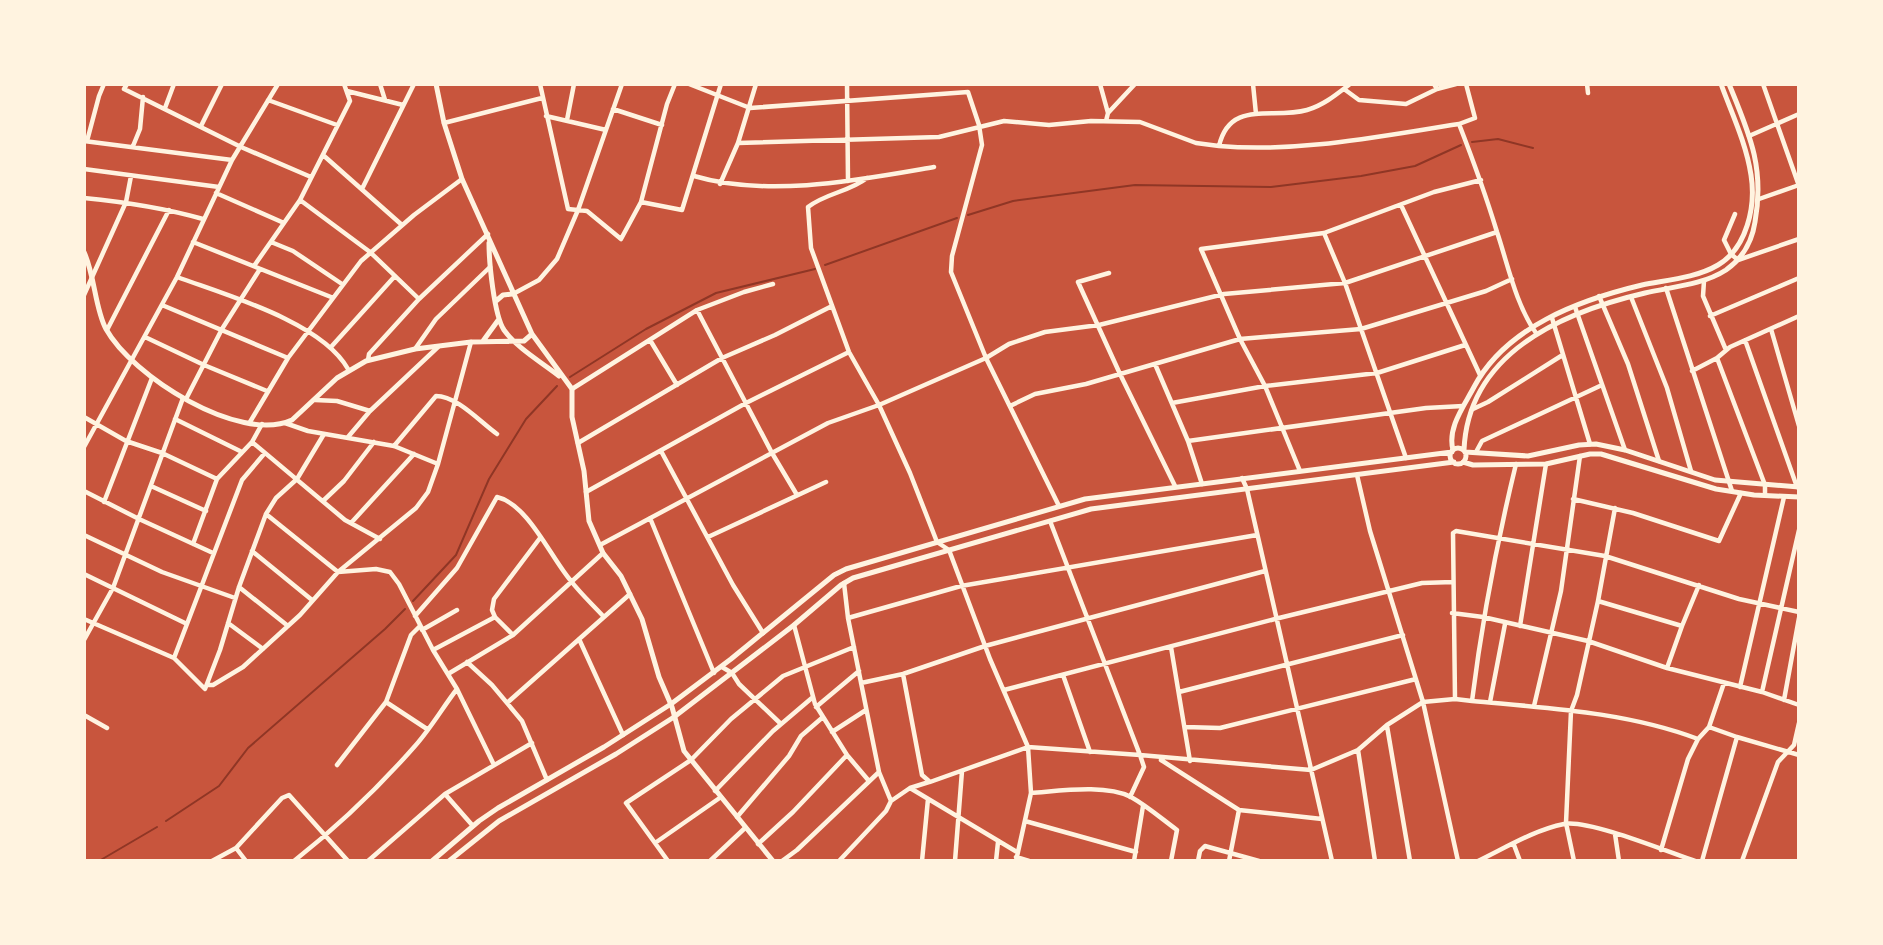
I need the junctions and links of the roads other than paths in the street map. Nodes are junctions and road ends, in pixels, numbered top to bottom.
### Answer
1 (104, 84) edge
2 (127, 84) edge
3 (174, 84) edge
4 (222, 84) edge
5 (278, 84) edge
6 (344, 84) edge
7 (380, 84) edge
8 (414, 84) edge
9 (436, 84) edge
10 (540, 84) edge
11 (575, 84) edge
12 (622, 84) edge
13 (675, 84) edge
14 (689, 84) edge
15 (721, 84) edge
16 (756, 84) edge
17 (848, 84) edge
18 (1100, 84) edge
19 (1135, 84) edge
20 (1253, 84) edge
21 (1456, 84) edge
22 (1466, 84) edge
23 (1587, 84) edge
24 (1720, 84) edge
25 (1729, 84) edge
26 (1763, 84) edge
27 (1346, 86) edge
28 (1435, 87) edge
29 (346, 90) junction
30 (1588, 93) dead end
31 (718, 95) junction
32 (143, 97) junction
33 (542, 97) junction
34 (268, 100) junction
35 (846, 100) junction
36 (386, 101) junction
37 (404, 105) junction
38 (165, 108) junction
39 (750, 108) junction
40 (613, 109) junction
41 (1108, 113) junction
42 (1256, 114) junction
43 (1799, 114) edge
44 (546, 116) junction
45 (567, 120) junction
46 (1107, 121) junction
47 (1776, 122) junction
48 (444, 123) junction
49 (1459, 124) junction
50 (337, 125) junction
51 (662, 125) junction
52 (979, 125) junction
53 (201, 126) junction
54 (606, 130) junction
55 (1749, 136) junction
56 (85, 141) edge
57 (848, 141) junction
58 (738, 143) junction
59 (133, 146) junction
60 (1219, 146) junction
61 (241, 147) junction
62 (1753, 148) junction
63 (1745, 149) junction
64 (323, 155) junction
65 (1799, 157) edge
66 (232, 160) junction
67 (1790, 161) junction
68 (934, 167) dead end
69 (84, 169) edge
70 (131, 175) junction
71 (694, 176) junction
72 (311, 177) junction
73 (867, 178) junction
74 (463, 180) junction
75 (1480, 180) junction
76 (848, 181) junction
77 (720, 184) junction
78 (1799, 186) edge
79 (219, 187) junction
80 (362, 189) junction
81 (216, 193) junction
82 (84, 198) edge
83 (1759, 199) junction
84 (300, 200) junction
85 (126, 202) junction
86 (641, 202) junction
87 (1401, 205) junction
88 (169, 210) junction
89 (578, 210) junction
90 (1735, 214) dead end
91 (203, 219) junction
92 (284, 223) junction
93 (402, 225) junction
94 (1497, 232) junction
95 (1324, 233) junction
96 (489, 236) junction
97 (1799, 239) edge
98 (193, 242) junction
99 (271, 242) junction
100 (84, 252) edge
101 (370, 252) junction
102 (1731, 254) junction
103 (1426, 257) junction
104 (1738, 260) junction
105 (254, 266) junction
106 (490, 267) junction
107 (260, 269) junction
108 (1109, 272) dead end
109 (84, 275) edge
110 (93, 276) junction
111 (395, 276) junction
112 (177, 277) junction
113 (1799, 278) edge
114 (1512, 279) junction
115 (1703, 281) junction
116 (1345, 283) junction
117 (342, 284) junction
118 (773, 285) dead end
119 (1666, 288) junction
120 (512, 294) junction
121 (84, 295) edge
122 (1220, 295) junction
123 (1600, 296) junction
124 (1631, 297) junction
125 (331, 298) junction
126 (419, 299) junction
127 (240, 300) junction
128 (496, 302) junction
129 (1447, 304) junction
130 (1603, 304) junction
131 (162, 305) junction
132 (832, 306) junction
133 (1576, 307) junction
134 (697, 310) junction
135 (1579, 314) junction
136 (1710, 316) junction
137 (1799, 316) edge
138 (1552, 318) junction
139 (499, 319) junction
140 (1099, 325) junction
141 (1553, 325) junction
142 (1532, 327) junction
143 (222, 329) junction
144 (1361, 329) junction
145 (1771, 329) junction
146 (107, 330) junction
147 (308, 330) junction
148 (1536, 333) junction
149 (532, 334) junction
150 (145, 337) junction
151 (1240, 339) junction
152 (650, 340) junction
153 (1745, 340) junction
154 (483, 341) junction
155 (514, 341) junction
156 (471, 342) junction
157 (1465, 345) junction
158 (439, 346) junction
159 (331, 347) junction
160 (415, 349) junction
161 (1726, 351) junction
162 (849, 352) junction
163 (1562, 356) junction
164 (288, 358) junction
165 (722, 358) junction
166 (986, 358) junction
167 (1717, 358) junction
168 (133, 360) junction
169 (368, 360) junction
170 (1155, 364) junction
171 (204, 365) junction
172 (348, 369) junction
173 (1692, 371) junction
174 (1377, 373) junction
175 (1119, 374) junction
176 (1480, 375) junction
177 (152, 378) junction
178 (564, 380) junction
179 (677, 385) junction
180 (1602, 385) junction
181 (1265, 386) junction
182 (572, 389) junction
183 (267, 391) junction
184 (1576, 396) junction
185 (184, 398) junction
186 (315, 400) junction
187 (455, 402) junction
188 (746, 403) junction
189 (1172, 403) junction
190 (879, 405) junction
191 (1010, 405) junction
192 (1463, 406) junction
193 (1472, 410) junction
194 (370, 411) junction
195 (1391, 413) junction
196 (84, 417) edge
197 (175, 419) junction
198 (250, 422) junction
199 (285, 423) junction
200 (97, 424) junction
201 (263, 424) junction
202 (1799, 426) edge
203 (1282, 428) junction
204 (324, 433) junction
205 (497, 434) dead end
206 (347, 438) junction
207 (126, 441) junction
208 (1188, 441) junction
209 (252, 442) junction
210 (374, 442) junction
211 (578, 443) junction
212 (1590, 444) junction
213 (394, 446) junction
214 (84, 447) edge
215 (1625, 450) junction
216 (661, 451) junction
217 (1452, 451) junction
218 (1464, 451) junction
219 (242, 452) junction
220 (1476, 452) junction
221 (162, 453) junction
222 (772, 453) junction
223 (264, 454) junction
224 (414, 454) junction
225 (1580, 456) junction
226 (1406, 458) junction
227 (1659, 461) junction
228 (1454, 462) junction
229 (1463, 462) junction
230 (438, 464) junction
231 (1516, 464) junction
232 (1546, 464) junction
233 (1300, 471) junction
234 (1691, 471) junction
235 (1357, 475) junction
236 (1242, 478) junction
237 (217, 479) junction
238 (297, 480) junction
239 (826, 482) dead end
240 (1729, 482) junction
241 (1202, 484) junction
242 (1765, 485) junction
243 (151, 486) junction
244 (1175, 486) junction
245 (1798, 487) edge
246 (1247, 489) junction
247 (84, 491) edge
248 (586, 492) junction
249 (1732, 492) junction
250 (1741, 493) junction
251 (797, 495) junction
252 (1765, 495) junction
253 (1784, 497) junction
254 (1799, 497) edge
255 (688, 498) junction
256 (1573, 499) junction
257 (323, 501) junction
258 (103, 502) junction
259 (1059, 506) junction
260 (1615, 508) junction
261 (206, 511) junction
262 (266, 514) junction
263 (650, 518) junction
264 (139, 520) junction
265 (1050, 521) junction
266 (351, 523) junction
267 (1799, 530) edge
268 (84, 535) edge
269 (1257, 535) junction
270 (708, 537) junction
271 (540, 538) junction
272 (1501, 538) junction
273 (380, 539) junction
274 (937, 542) junction
275 (192, 544) junction
276 (600, 545) junction
277 (1532, 545) junction
278 (949, 550) junction
279 (1566, 550) junction
280 (252, 551) junction
281 (213, 553) junction
282 (603, 553) junction
283 (125, 554) junction
284 (1605, 556) junction
285 (1069, 568) junction
286 (1265, 571) junction
287 (338, 572) junction
288 (84, 574) edge
289 (571, 582) junction
290 (1453, 582) junction
291 (844, 583) junction
292 (1699, 585) junction
293 (201, 586) junction
294 (961, 586) junction
295 (239, 587) junction
296 (113, 588) junction
297 (1389, 592) junction
298 (630, 594) junction
299 (235, 598) junction
300 (313, 600) junction
301 (1598, 601) junction
302 (1760, 603) junction
303 (1780, 607) junction
304 (457, 610) dead end
305 (1799, 612) edge
306 (1452, 613) junction
307 (415, 616) junction
308 (495, 617) junction
309 (604, 617) junction
310 (1483, 617) junction
311 (848, 618) junction
312 (1088, 618) junction
313 (1275, 618) junction
314 (1799, 618) edge
315 (84, 620) edge
316 (228, 623) junction
317 (94, 624) junction
318 (187, 624) junction
319 (1505, 624) junction
320 (794, 625) junction
321 (288, 626) junction
322 (1520, 626) junction
323 (1682, 626) junction
324 (421, 628) junction
325 (1552, 632) junction
326 (763, 633) junction
327 (513, 635) junction
328 (1403, 635) junction
329 (579, 639) junction
330 (84, 640) edge
331 (1588, 641) junction
332 (985, 646) junction
333 (854, 647) junction
334 (1171, 647) junction
335 (263, 649) junction
336 (433, 650) junction
337 (174, 658) junction
338 (467, 662) junction
339 (1106, 664) junction
340 (1287, 665) junction
341 (804, 666) junction
342 (722, 667) junction
343 (1667, 668) junction
344 (859, 671) junction
345 (714, 673) junction
346 (732, 673) junction
347 (448, 674) junction
348 (903, 674) junction
349 (1063, 675) junction
350 (1416, 679) junction
351 (861, 683) junction
352 (1724, 683) junction
353 (206, 687) junction
354 (1740, 687) junction
355 (457, 689) junction
356 (1004, 690) junction
357 (1179, 692) junction
358 (1762, 692) junction
359 (813, 697) junction
360 (755, 699) junction
361 (1455, 699) junction
362 (1784, 700) junction
363 (1472, 701) junction
364 (386, 702) junction
365 (1423, 702) junction
366 (1490, 702) junction
367 (507, 703) junction
368 (671, 704) junction
369 (1799, 705) edge
370 (816, 706) junction
371 (1534, 706) junction
372 (866, 710) junction
373 (1297, 710) junction
374 (1571, 711) junction
375 (84, 715) edge
376 (674, 718) junction
377 (823, 718) junction
378 (1799, 723) edge
379 (781, 724) junction
380 (1387, 725) junction
381 (1185, 727) junction
382 (1709, 727) junction
383 (107, 728) dead end
384 (427, 729) junction
385 (832, 732) junction
386 (623, 735) junction
387 (1737, 737) junction
388 (1698, 739) junction
389 (532, 743) junction
390 (1028, 747) junction
391 (1358, 750) junction
392 (1090, 752) junction
393 (1788, 752) junction
394 (847, 755) junction
395 (1140, 755) junction
396 (1799, 755) edge
397 (1157, 757) junction
398 (691, 760) junction
399 (1189, 761) junction
400 (337, 765) dead end
401 (494, 765) junction
402 (962, 770) junction
403 (1311, 770) junction
404 (879, 772) junction
405 (547, 780) junction
406 (869, 782) junction
407 (930, 782) junction
408 (910, 788) junction
409 (715, 791) junction
410 (1031, 793) junction
411 (445, 794) junction
412 (720, 797) junction
413 (1130, 797) junction
414 (928, 799) junction
415 (891, 801) junction
416 (1143, 806) junction
417 (1239, 810) junction
418 (737, 817) junction
419 (958, 818) junction
420 (1322, 819) junction
421 (1025, 821) junction
422 (1566, 823) junction
423 (473, 826) junction
424 (746, 828) junction
425 (1615, 834) junction
426 (325, 836) junction
427 (998, 842) junction
428 (655, 843) junction
429 (758, 844) junction
430 (1514, 845) junction
431 (236, 848) junction
432 (1661, 850) junction
433 (1136, 852) junction
434 (1230, 854) junction
435 (1016, 857) edge
436 (842, 860) edge
437 (212, 861) edge
438 (246, 861) edge
439 (293, 861) edge
440 (348, 861) edge
441 (368, 861) edge
442 (432, 861) edge
443 (449, 861) edge
444 (668, 861) edge
445 (710, 861) edge
446 (773, 861) edge
447 (782, 861) edge
448 (922, 861) edge
449 (955, 861) edge
450 (996, 861) edge
451 (1029, 861) edge
452 (1134, 861) edge
453 (1171, 861) edge
454 (1198, 861) edge
455 (1229, 861) edge
456 (1259, 861) edge
457 (1332, 861) edge
458 (1375, 861) edge
459 (1410, 861) edge
460 (1458, 861) edge
461 (1478, 861) edge
462 (1520, 861) edge
463 (1574, 861) edge
464 (1619, 861) edge
465 (1695, 861) edge
466 (1702, 861) edge
467 (1742, 861) edge

1 - 56 street
2 - 32 street
3 - 38 street
4 - 53 street
5 - 34 street
6 - 29 street
7 - 36 street
8 - 37 street
9 - 48 main road
10 - 33 street
11 - 45 street
12 - 40 street
13 - 51 street
14 - 31 street
15 - 31 street
16 - 39 street
17 - 35 street
18 - 41 street
19 - 41 street
20 - 42 street
21 - 28 street
22 - 49 street
23 - 30 street
24 - 63 main road
25 - 55 main road
26 - 47 street
27 - 28 street
27 - 42 street
29 - 36 street
29 - 50 street
31 - 39 street
31 - 71 street
32 - 38 street
32 - 59 street
33 - 44 street
33 - 48 street
34 - 50 street
34 - 61 street
35 - 39 street
35 - 52 street
35 - 57 street
36 - 37 street
37 - 80 street
38 - 53 street
39 - 58 street
40 - 51 street
40 - 54 street
41 - 46 street
42 - 60 street
43 - 47 street
44 - 45 street
44 - 89 street
45 - 54 street
46 - 52 street
46 - 60 street
47 - 55 street
47 - 67 street
48 - 74 main road
49 - 60 street
49 - 75 street
50 - 64 street
51 - 86 street
52 - 57 street
52 - 166 street
53 - 61 street
54 - 89 street
55 - 62 main road
56 - 59 street
57 - 58 street
57 - 76 street
58 - 77 street
59 - 66 street
61 - 66 street
61 - 72 street
62 - 63 main road
62 - 83 main road
63 - 102 main road
64 - 72 street
64 - 80 street
65 - 67 street
66 - 79 street
67 - 78 street
68 - 73 street
69 - 70 street
70 - 79 street
70 - 85 street
71 - 77 street
71 - 86 street
72 - 84 street
73 - 76 street
73 - 132 street
74 - 93 street
74 - 96 main road
75 - 87 street
75 - 94 street
76 - 77 street
78 - 83 street
79 - 81 street
80 - 93 street
81 - 91 street
81 - 92 street
82 - 85 street
83 - 104 main road
84 - 92 street
84 - 101 street
85 - 88 street
85 - 110 street
86 - 89 street
87 - 95 street
87 - 103 street
88 - 91 street
88 - 146 street
89 - 120 street
90 - 102 street
91 - 98 street
92 - 99 street
93 - 101 street
94 - 103 street
94 - 114 street
95 - 116 street
95 - 122 street
96 - 106 main road
96 - 120 main road
96 - 126 street
97 - 104 street
98 - 105 street
98 - 112 street
99 - 105 street
99 - 117 street
100 - 110 main road
101 - 111 street
101 - 117 street
102 - 104 street
102 - 123 main road
103 - 116 street
103 - 129 street
104 - 115 main road
105 - 107 street
106 - 128 main road
106 - 160 street
107 - 125 street
107 - 127 street
108 - 140 street
109 - 110 street
110 - 121 street
110 - 146 main road
111 - 126 street
111 - 159 street
112 - 127 street
112 - 131 street
113 - 136 street
114 - 129 street
114 - 142 street
115 - 119 main road
115 - 136 street
116 - 122 street
116 - 144 street
117 - 125 street
118 - 134 street
119 - 124 main road
119 - 173 street
120 - 128 main road
120 - 149 main road
122 - 140 street
122 - 151 street
123 - 130 street
123 - 133 main road
124 - 130 main road
124 - 234 street
125 - 147 street
126 - 169 street
127 - 143 street
127 - 147 street
128 - 139 main road
129 - 144 street
129 - 157 street
130 - 135 main road
130 - 227 street
131 - 143 street
131 - 150 street
132 - 162 street
132 - 165 street
133 - 135 street
133 - 138 main road
134 - 152 street
134 - 165 street
135 - 141 main road
135 - 180 street
136 - 161 street
137 - 145 street
138 - 141 street
138 - 142 main road
139 - 154 main road
139 - 155 main road
140 - 166 street
140 - 175 street
141 - 148 main road
141 - 163 street
142 - 148 street
142 - 176 main road
143 - 164 street
143 - 171 street
144 - 151 street
144 - 174 street
145 - 153 street
145 - 202 street
146 - 168 main road
147 - 159 street
147 - 164 street
148 - 193 main road
149 - 155 main road
149 - 178 main road
150 - 168 street
150 - 171 street
151 - 170 street
151 - 181 street
152 - 179 street
152 - 182 street
153 - 161 street
153 - 245 street
154 - 155 main road
154 - 156 main road
155 - 178 main road
156 - 158 main road
156 - 187 street
157 - 174 street
157 - 176 street
158 - 160 main road
158 - 194 street
159 - 172 street
160 - 169 main road
161 - 167 street
162 - 188 street
162 - 190 street
163 - 184 street
163 - 193 street
164 - 183 street
165 - 179 street
165 - 188 street
166 - 190 street
166 - 191 street
167 - 173 street
167 - 242 street
168 - 177 main road
168 - 200 street
169 - 172 main road
170 - 175 street
170 - 189 street
171 - 183 street
171 - 185 street
172 - 186 main road
173 - 240 street
174 - 181 street
174 - 195 street
175 - 191 street
175 - 244 street
176 - 192 main road
177 - 185 main road
177 - 207 street
178 - 182 main road
179 - 211 street
180 - 184 street
180 - 215 street
181 - 189 street
181 - 203 street
182 - 211 main road
183 - 198 street
184 - 212 street
184 - 220 street
185 - 197 street
185 - 198 main road
186 - 194 street
186 - 199 main road
187 - 205 street
187 - 213 street
187 - 230 street
188 - 216 street
188 - 222 street
189 - 208 street
190 - 222 street
190 - 274 street
191 - 259 street
192 - 195 street
192 - 217 main road
193 - 218 main road
194 - 206 street
195 - 203 street
195 - 226 street
196 - 200 street
197 - 219 street
197 - 221 street
198 - 201 main road
199 - 201 main road
199 - 204 street
200 - 207 street
200 - 214 street
201 - 209 street
203 - 208 street
203 - 233 street
204 - 206 street
204 - 238 street
206 - 210 street
207 - 221 street
207 - 258 street
208 - 241 street
209 - 219 street
209 - 223 street
210 - 213 street
210 - 257 street
211 - 248 main road
212 - 215 main road
212 - 220 main road
213 - 224 street
215 - 227 main road
216 - 248 street
216 - 255 street
217 - 218 main road
217 - 226 main road
217 - 228 main road
218 - 220 main road
218 - 229 main road
219 - 237 street
221 - 237 street
221 - 243 street
222 - 251 street
222 - 255 street
223 - 238 street
223 - 281 street
224 - 230 street
224 - 266 street
225 - 232 main road
225 - 249 main road
225 - 256 street
226 - 233 main road
227 - 234 main road
228 - 229 main road
228 - 235 main road
229 - 231 main road
230 - 273 street
231 - 232 main road
231 - 272 street
232 - 277 street
233 - 236 main road
234 - 240 main road
235 - 246 main road
235 - 297 street
236 - 241 main road
236 - 246 street
237 - 261 street
238 - 257 street
238 - 262 street
239 - 251 street
240 - 242 main road
240 - 249 street
241 - 244 main road
242 - 245 main road
242 - 252 street
243 - 261 street
243 - 264 street
244 - 259 main road
246 - 265 main road
246 - 269 street
247 - 258 street
248 - 276 main road
249 - 250 main road
250 - 252 main road
250 - 260 street
251 - 270 street
252 - 253 main road
253 - 254 main road
253 - 302 street
255 - 263 street
255 - 270 street
256 - 260 street
256 - 279 street
257 - 266 street
258 - 264 street
259 - 274 main road
260 - 284 street
261 - 275 street
262 - 280 street
262 - 287 street
263 - 276 street
263 - 345 street
264 - 275 street
264 - 283 street
265 - 278 main road
265 - 285 street
266 - 273 street
267 - 303 street
268 - 283 street
269 - 285 street
269 - 286 street
270 - 326 street
271 - 289 street
271 - 307 street
271 - 308 street
272 - 277 street
272 - 290 street
272 - 310 street
273 - 287 street
274 - 278 street
274 - 326 main road
275 - 281 street
276 - 282 main road
277 - 279 street
277 - 322 street
278 - 291 main road
278 - 294 street
279 - 284 street
279 - 325 street
280 - 295 street
280 - 300 street
281 - 293 street
282 - 289 street
282 - 298 main road
283 - 293 street
283 - 296 street
284 - 292 street
284 - 301 street
285 - 294 street
285 - 312 street
286 - 312 street
286 - 313 street
287 - 300 street
287 - 307 street
288 - 296 street
289 - 309 street
289 - 327 street
290 - 297 street
290 - 306 street
291 - 311 street
291 - 320 main road
292 - 302 street
292 - 323 street
293 - 299 street
293 - 318 street
294 - 311 street
294 - 332 street
295 - 299 street
295 - 321 street
296 - 317 street
296 - 318 street
297 - 313 street
297 - 328 street
298 - 309 street
298 - 368 main road
299 - 316 street
300 - 321 street
301 - 323 street
301 - 331 street
302 - 303 street
302 - 354 street
303 - 305 street
303 - 358 street
304 - 324 street
306 - 310 street
306 - 361 street
307 - 324 street
308 - 327 street
308 - 336 street
309 - 329 street
310 - 319 street
310 - 363 street
311 - 333 street
312 - 332 street
312 - 339 street
313 - 334 street
313 - 340 street
314 - 362 street
315 - 317 street
316 - 335 street
316 - 353 street
317 - 330 street
317 - 337 street
318 - 337 street
319 - 322 street
319 - 366 street
320 - 341 street
320 - 346 main road
321 - 335 street
322 - 325 street
323 - 343 street
324 - 336 street
324 - 364 street
325 - 331 street
325 - 371 street
326 - 342 main road
327 - 338 street
328 - 340 street
328 - 350 street
329 - 367 street
329 - 386 street
331 - 343 street
331 - 374 street
332 - 348 street
332 - 356 street
333 - 341 street
333 - 344 street
334 - 339 street
334 - 357 street
335 - 353 street
336 - 347 street
337 - 353 street
338 - 347 street
338 - 367 street
339 - 349 street
339 - 395 street
340 - 357 street
340 - 373 street
341 - 359 street
341 - 360 street
342 - 345 main road
342 - 346 street
343 - 352 street
344 - 351 street
344 - 370 street
345 - 368 main road
346 - 360 street
346 - 376 main road
347 - 355 street
348 - 351 street
348 - 407 street
349 - 356 street
349 - 392 street
350 - 365 street
350 - 373 street
351 - 372 street
352 - 354 street
352 - 382 street
354 - 358 street
355 - 384 street
355 - 401 street
356 - 390 street
357 - 381 street
358 - 362 street
359 - 370 street
359 - 379 street
360 - 379 street
360 - 398 street
361 - 363 street
361 - 365 street
362 - 369 street
363 - 366 street
364 - 384 street
364 - 400 street
365 - 380 street
365 - 460 street
366 - 371 street
367 - 389 street
368 - 376 main road
368 - 386 main road
370 - 377 street
371 - 374 street
372 - 385 street
372 - 404 street
373 - 381 street
373 - 403 street
374 - 388 street
374 - 422 street
375 - 383 street
376 - 398 main road
376 - 443 main road
377 - 385 street
377 - 418 street
378 - 393 street
379 - 409 street
380 - 391 street
380 - 459 street
381 - 399 street
382 - 387 street
382 - 388 street
384 - 426 street
385 - 394 street
386 - 405 main road
387 - 393 street
387 - 466 street
388 - 432 street
389 - 401 street
389 - 405 street
390 - 392 street
390 - 402 street
390 - 410 street
391 - 403 street
391 - 458 street
392 - 395 street
393 - 396 street
393 - 467 street
394 - 406 street
394 - 429 street
395 - 397 street
395 - 413 street
397 - 399 street
397 - 417 street
398 - 409 main road
398 - 428 street
399 - 403 street
401 - 411 street
402 - 407 street
402 - 419 street
403 - 420 street
404 - 406 street
404 - 415 street
405 - 423 main road
406 - 447 street
407 - 408 street
408 - 414 street
408 - 415 street
409 - 412 main road
410 - 413 street
410 - 421 street
411 - 423 street
411 - 441 street
412 - 418 main road
412 - 428 street
413 - 416 street
414 - 419 street
414 - 448 street
415 - 436 street
416 - 433 street
416 - 453 street
417 - 420 street
417 - 434 street
418 - 424 main road
419 - 427 street
419 - 449 street
420 - 457 street
421 - 433 street
421 - 435 street
422 - 425 street
422 - 430 street
422 - 463 street
423 - 442 main road
424 - 429 main road
424 - 445 street
425 - 432 street
425 - 464 street
426 - 431 street
426 - 439 street
426 - 440 street
427 - 435 street
427 - 450 street
428 - 444 street
429 - 446 main road
430 - 461 street
430 - 462 street
431 - 437 street
431 - 438 street
432 - 465 street
433 - 452 street
434 - 454 street
434 - 455 street
434 - 456 street
435 - 451 street

